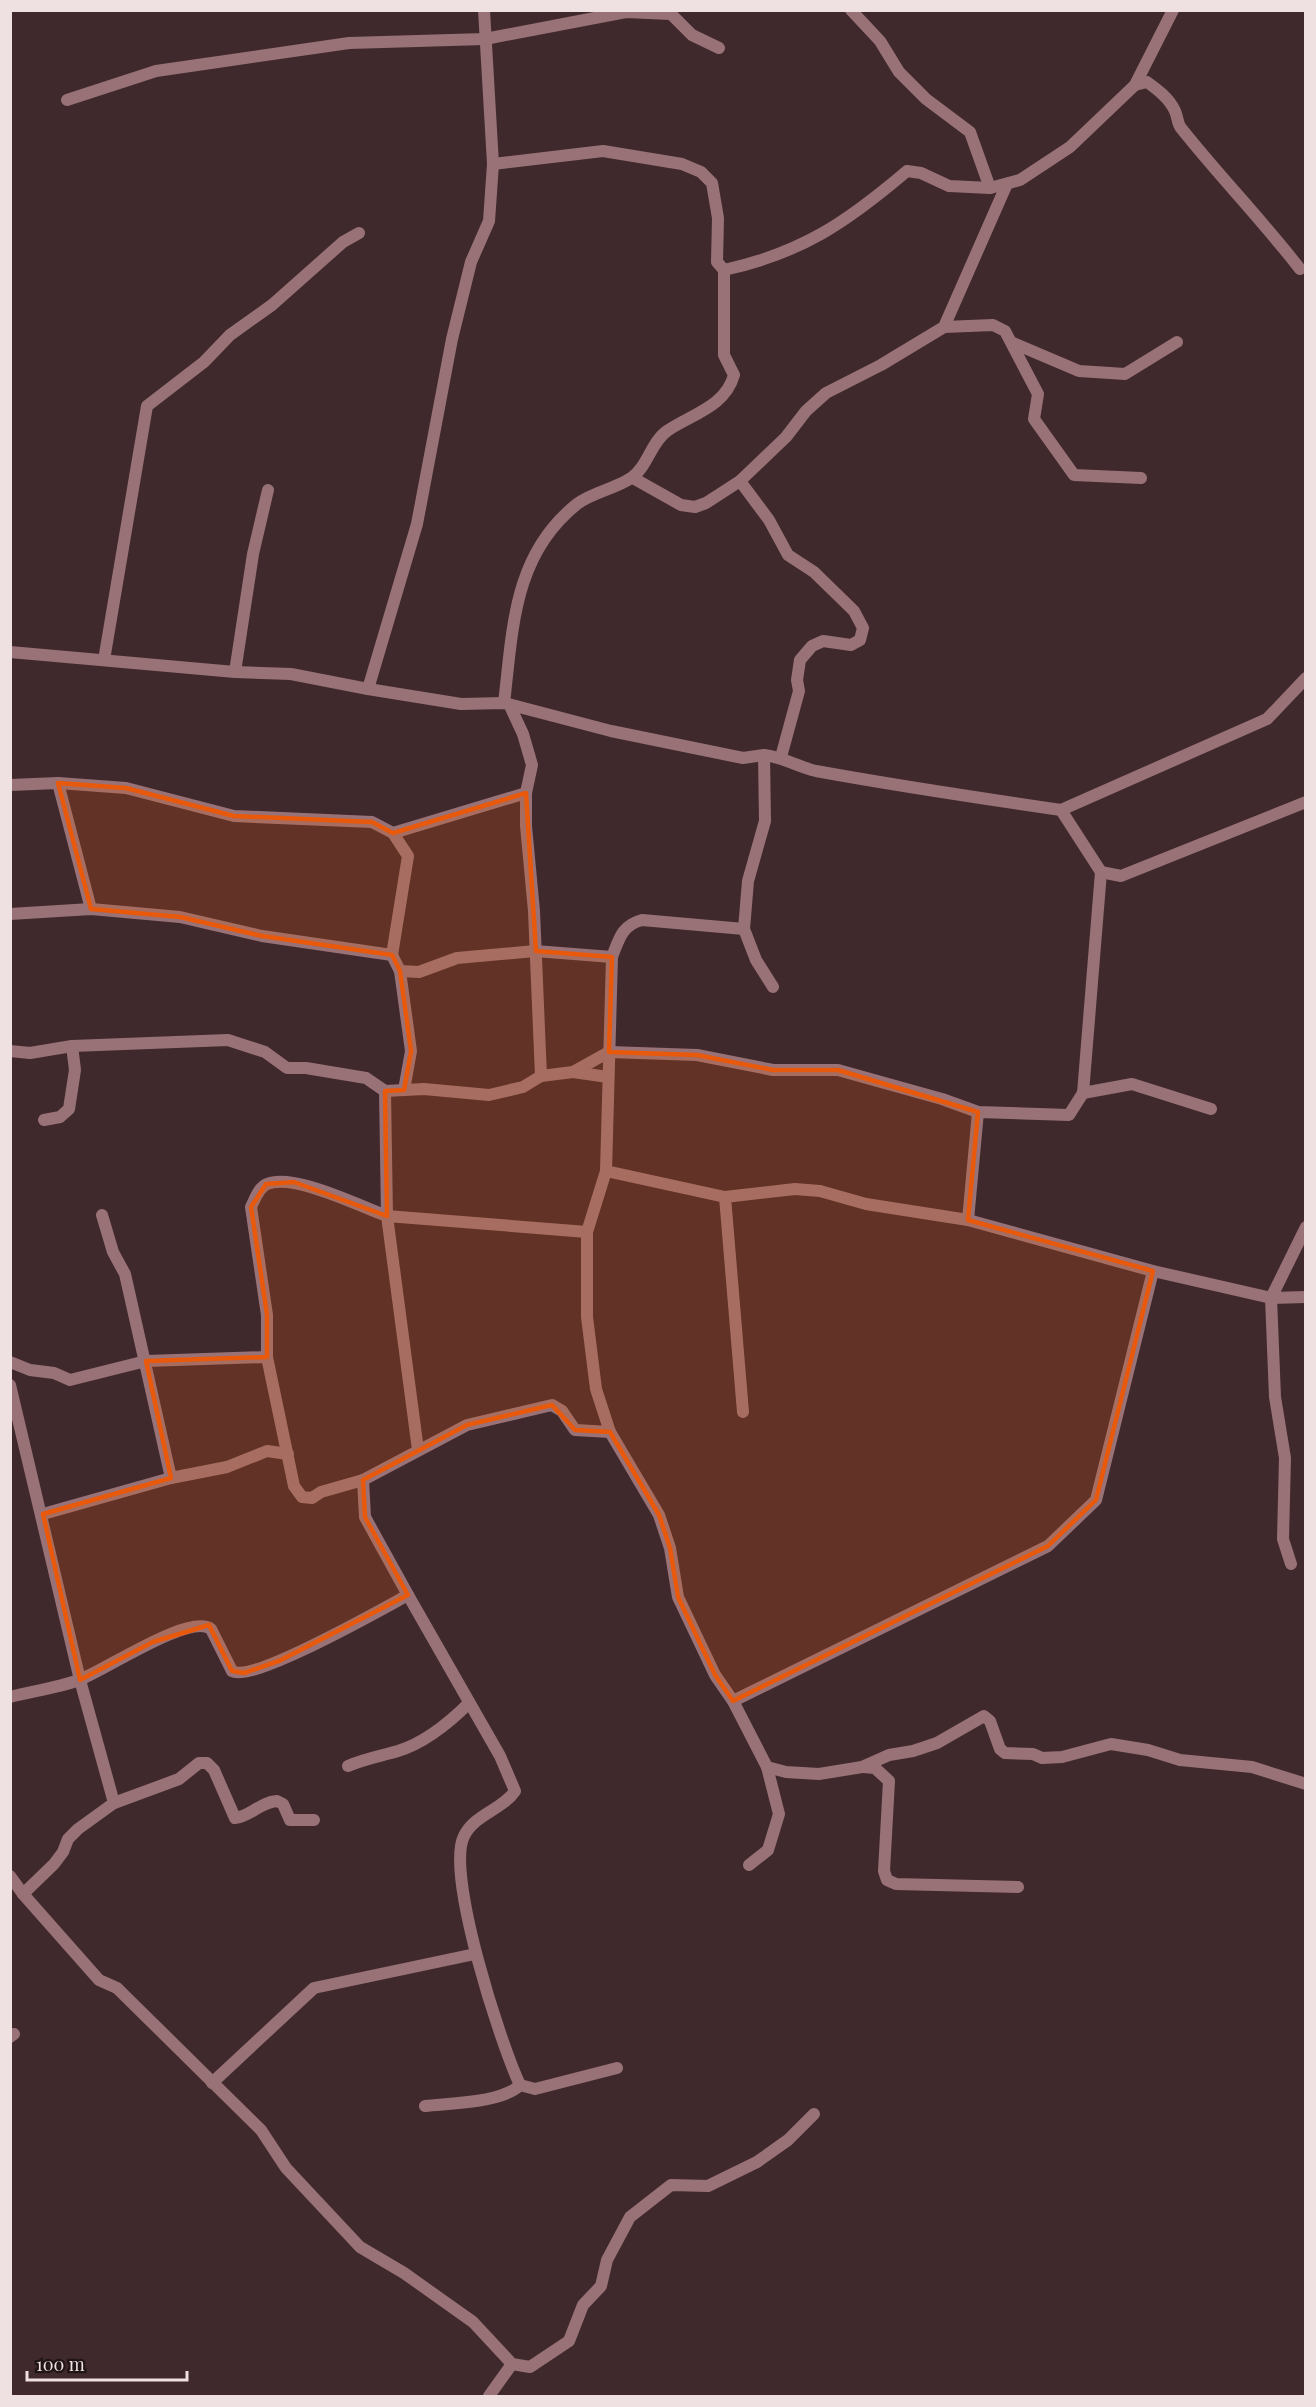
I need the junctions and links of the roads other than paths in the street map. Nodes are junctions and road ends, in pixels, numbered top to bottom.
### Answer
1 (484, 10) edge
2 (851, 10) edge
3 (1173, 10) edge
4 (485, 39) junction
5 (719, 48) dead end
6 (1135, 85) junction
7 (67, 100) dead end
8 (493, 164) junction
9 (1006, 186) junction
10 (990, 188) junction
11 (359, 233) dead end
12 (1300, 269) dead end
13 (724, 270) junction
14 (944, 327) junction
15 (1177, 342) dead end
16 (1013, 343) junction
17 (633, 478) junction
18 (1141, 478) dead end
19 (740, 480) junction
20 (268, 490) dead end
21 (10, 652) edge
22 (104, 660) junction
23 (235, 672) junction
24 (1305, 678) edge
25 (368, 689) junction
26 (507, 704) junction
27 (764, 754) junction
28 (781, 757) junction
29 (58, 783) junction
30 (10, 785) edge
31 (526, 793) junction
32 (1305, 802) edge
33 (1061, 810) junction
34 (393, 833) junction
35 (1101, 872) junction
36 (91, 909) junction
37 (10, 914) edge
38 (744, 929) junction
39 (535, 951) junction
40 (392, 955) junction
41 (612, 957) junction
42 (400, 971) junction
43 (773, 987) dead end
44 (72, 1046) junction
45 (10, 1051) edge
46 (609, 1052) junction
47 (573, 1072) junction
48 (541, 1076) junction
49 (608, 1077) junction
50 (404, 1090) junction
51 (385, 1091) junction
52 (1083, 1093) junction
53 (1211, 1109) dead end
54 (978, 1112) junction
55 (44, 1120) dead end
56 (606, 1171) junction
57 (725, 1197) junction
58 (102, 1215) dead end
59 (387, 1216) junction
60 (968, 1220) junction
61 (1305, 1227) edge
62 (586, 1232) junction
63 (1153, 1271) junction
64 (1305, 1297) edge
65 (1271, 1298) junction
66 (267, 1357) junction
67 (146, 1361) junction
68 (10, 1362) edge
69 (10, 1384) edge
70 (743, 1412) dead end
71 (610, 1432) junction
72 (418, 1450) junction
73 (288, 1454) junction
74 (171, 1478) junction
75 (363, 1480) junction
76 (43, 1514) junction
77 (1291, 1564) dead end
78 (408, 1595) junction
79 (80, 1680) junction
80 (10, 1697) edge
81 (733, 1701) junction
82 (469, 1703) junction
83 (348, 1766) dead end
84 (767, 1767) junction
85 (862, 1767) junction
86 (1305, 1784) edge
87 (114, 1803) junction
88 (314, 1820) dead end
89 (749, 1864) dead end
90 (10, 1876) edge
91 (1018, 1887) dead end
92 (23, 1894) junction
93 (475, 1954) junction
94 (616, 2068) dead end
95 (212, 2083) junction
96 (520, 2085) junction
97 (425, 2106) dead end
98 (814, 2114) dead end
99 (512, 2364) junction
100 (489, 2397) edge

1 - 4 street
2 - 10 street
3 - 6 street
4 - 5 street
4 - 7 street
4 - 8 street
6 - 9 street
6 - 12 street
8 - 13 street
8 - 25 street
9 - 10 street
9 - 14 street
10 - 13 street
11 - 22 street
13 - 17 street
14 - 16 street
14 - 19 street
15 - 16 street
16 - 18 street
17 - 19 street
17 - 26 street
19 - 28 street
20 - 23 street
21 - 22 street
22 - 23 street
23 - 25 street
24 - 33 street
25 - 26 street
26 - 27 street
26 - 31 street
27 - 28 street
27 - 38 street
28 - 33 street
29 - 30 street
29 - 34 street
29 - 36 street
31 - 34 street
31 - 39 street
32 - 35 street
33 - 35 street
34 - 40 street
35 - 52 street
36 - 37 street
36 - 40 street
38 - 41 street
38 - 43 street
39 - 41 street
39 - 42 street
39 - 48 street
40 - 42 street
41 - 46 street
42 - 50 street
44 - 45 street
44 - 51 street
44 - 55 street
46 - 47 street
46 - 49 street
46 - 54 street
47 - 48 street
47 - 49 street
48 - 50 street
49 - 56 street
50 - 51 street
51 - 59 street
52 - 53 street
52 - 54 street
54 - 60 street
56 - 57 street
56 - 62 street
57 - 60 street
57 - 70 street
58 - 67 street
59 - 62 street
59 - 66 street
59 - 72 street
60 - 63 street
61 - 65 street
62 - 71 street
63 - 65 street
63 - 81 street
64 - 65 street
65 - 77 street
66 - 67 street
66 - 73 street
67 - 68 street
67 - 74 street
69 - 76 street
71 - 72 street
71 - 81 street
72 - 75 street
73 - 74 street
73 - 75 street
74 - 76 street
75 - 78 street
76 - 79 street
78 - 79 street
78 - 82 street
79 - 80 street
79 - 87 street
81 - 84 street
82 - 83 street
82 - 93 street
84 - 85 street
84 - 89 street
85 - 86 street
85 - 91 street
87 - 88 street
87 - 92 street
90 - 92 street
92 - 95 street
93 - 95 street
93 - 96 street
94 - 96 street
95 - 99 street
96 - 97 street
98 - 99 street
99 - 100 street

